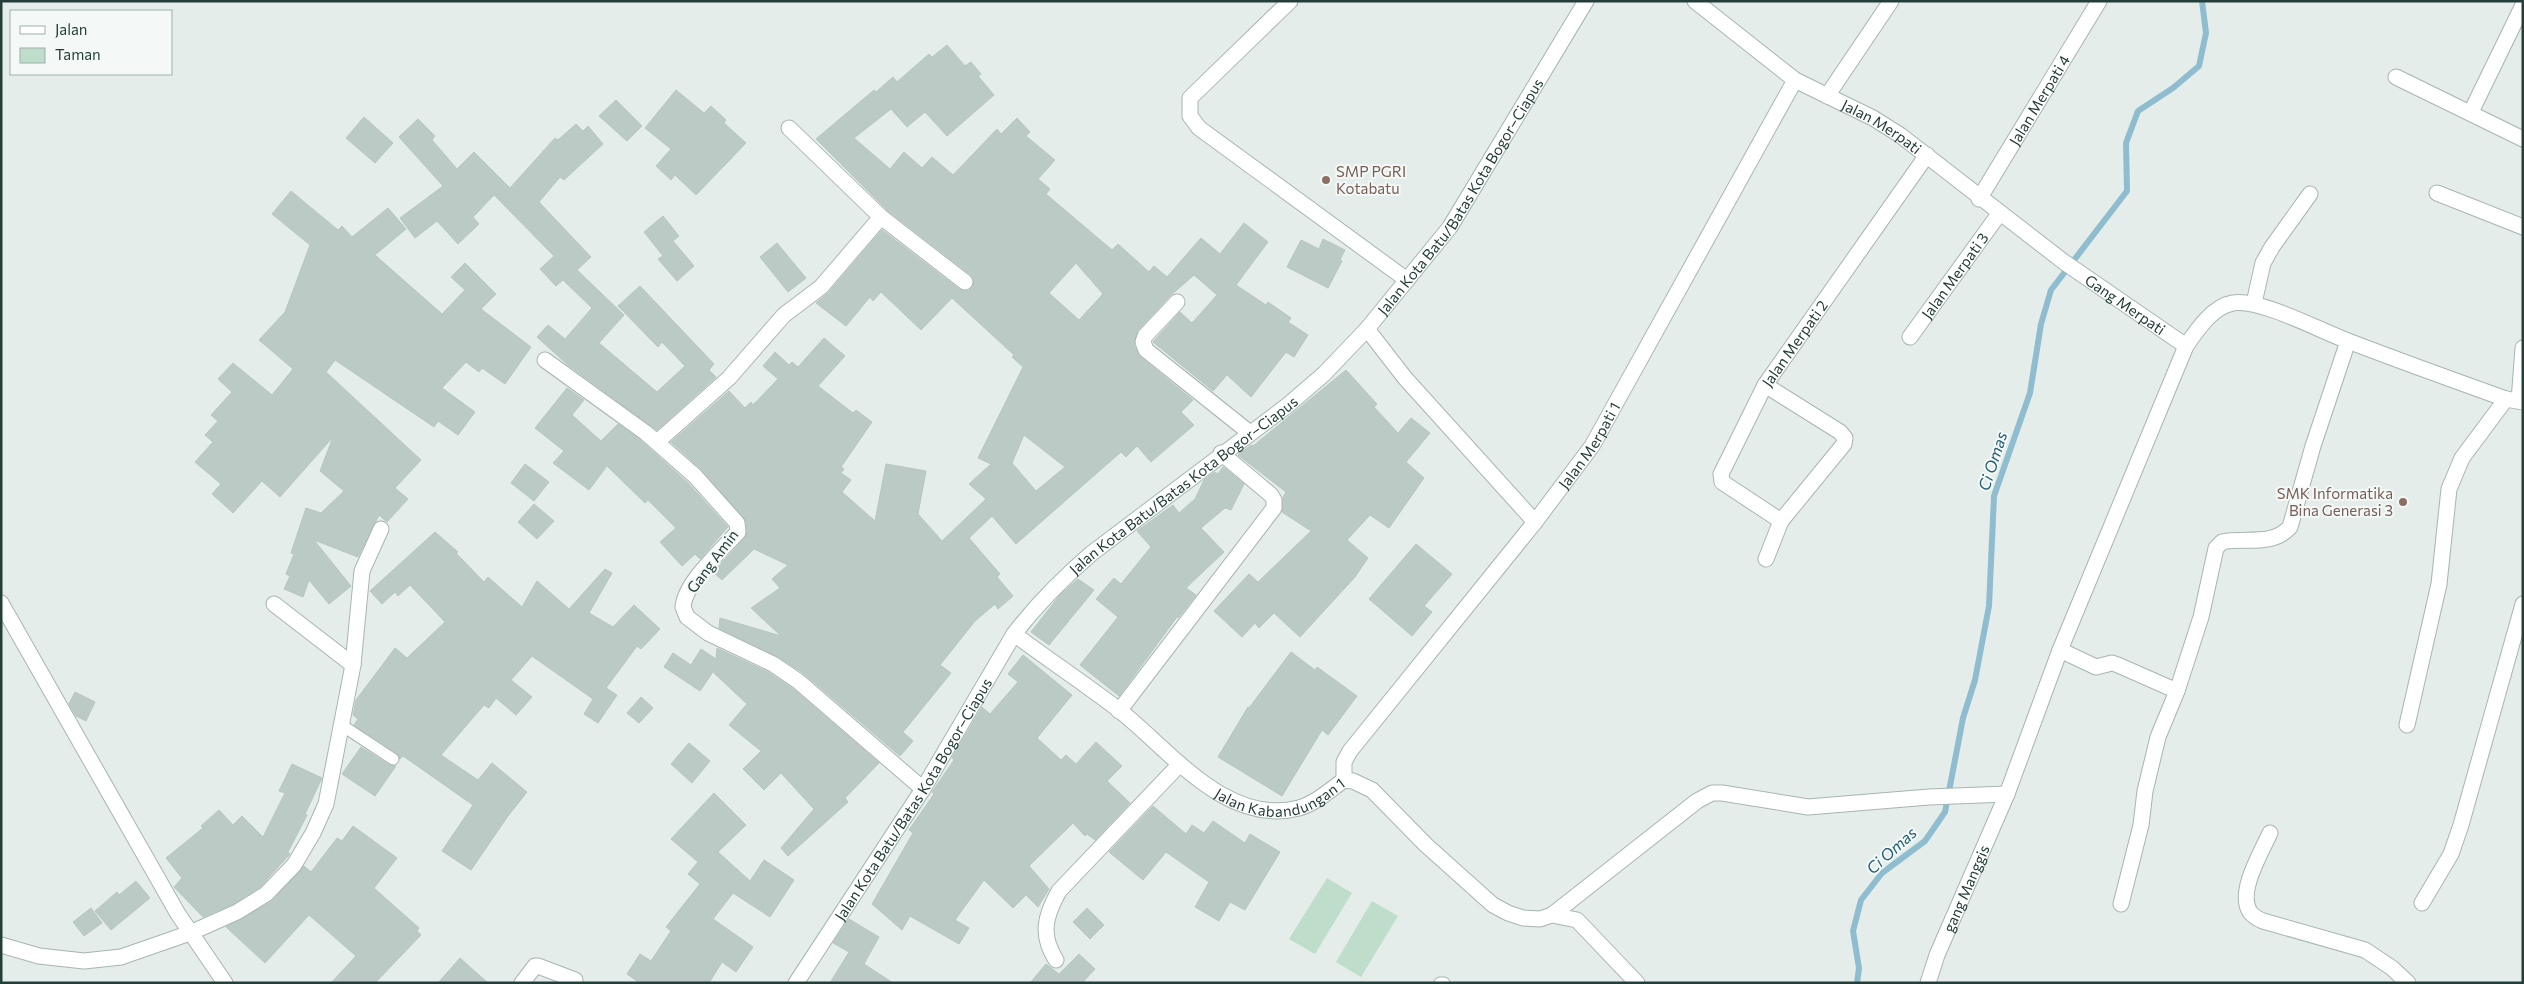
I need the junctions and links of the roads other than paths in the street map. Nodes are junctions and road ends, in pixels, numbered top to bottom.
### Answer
1 (1290, 1) edge
2 (1586, 1) edge
3 (1695, 1) edge
4 (1891, 1) edge
5 (2099, 1) edge
6 (2523, 5) edge
7 (2519, 23) edge
8 (2396, 77) dead end
9 (1795, 80) junction
10 (1827, 96) junction
11 (2471, 112) junction
12 (789, 128) dead end
13 (2523, 139) edge
14 (1927, 155) junction
15 (2437, 193) dead end
16 (2310, 194) dead end
17 (1979, 199) junction
18 (1999, 214) junction
19 (881, 217) junction
20 (2523, 227) edge
21 (2064, 262) joint
22 (1407, 280) junction
23 (965, 282) dead end
24 (1177, 302) dead end
25 (2254, 303) junction
26 (1367, 329) junction
27 (1910, 336) dead end
28 (2348, 341) junction
29 (2186, 346) junction
30 (2523, 348) edge
31 (545, 360) dead end
32 (1765, 385) junction
33 (2516, 401) edge
34 (1250, 433) junction
35 (656, 442) junction
36 (1221, 453) junction
37 (1781, 521) junction
38 (1535, 522) junction
39 (381, 529) dead end
40 (1766, 559) dead end
41 (1, 604) edge
42 (274, 604) dead end
43 (2523, 604) edge
44 (1014, 634) junction
45 (2060, 650) junction
46 (353, 665) junction
47 (2177, 691) junction
48 (1119, 711) junction
49 (2407, 724) dead end
50 (342, 726) junction
51 (393, 759) dead end
52 (1180, 764) junction
53 (1344, 780) junction
54 (922, 789) junction
55 (2007, 794) junction
56 (2270, 833) dead end
57 (2422, 903) dead end
58 (2121, 904) dead end
59 (1552, 915) junction
60 (190, 933) junction
61 (1, 945) edge
62 (1056, 960) dead end
63 (575, 980) dead end
64 (225, 983) edge
65 (522, 983) edge
66 (796, 983) edge
67 (1440, 983) edge
68 (1444, 983) edge
69 (1637, 983) edge
70 (1928, 983) edge
71 (2408, 983) edge

1 - 22 street
2 - 22 street, Jalan Kota Batu/Batas Kota Bogor–Ciapus
3 - 9 street, Jalan Merpati
4 - 10 street
5 - 17 street, Jalan Merpati 4
6 - 7 street
7 - 11 street
8 - 11 street
9 - 10 street, Jalan Merpati
9 - 38 street, Jalan Merpati 1
10 - 14 street, Jalan Merpati
11 - 13 street
12 - 19 street
14 - 17 street, Jalan Merpati
14 - 32 street, Jalan Merpati 2
15 - 20 street
16 - 25 street
17 - 18 street, Jalan Merpati
18 - 21 street, Jalan Merpati
18 - 27 street, Jalan Merpati 3
19 - 23 street
19 - 35 street
21 - 29 street, Gang Merpati
22 - 26 street, Jalan Kota Batu/Batas Kota Bogor–Ciapus
24 - 34 street
25 - 28 street
25 - 29 street, gang Manggis
26 - 34 street, Jalan Kota Batu/Batas Kota Bogor–Ciapus
26 - 38 street
28 - 33 street
28 - 47 street
29 - 45 street, gang Manggis
30 - 33 street
31 - 35 street, Gang Amin
32 - 37 street, Jalan Merpati 2
32 - 37 street
33 - 49 street
34 - 36 street, Jalan Kota Batu/Batas Kota Bogor–Ciapus
35 - 54 street, Gang Amin
36 - 44 street, Jalan Kota Batu/Batas Kota Bogor–Ciapus
36 - 48 street
37 - 40 street
38 - 53 street, Jalan Merpati 1
39 - 46 street
41 - 60 street
42 - 46 street
43 - 57 street
44 - 48 street, Jalan Kabandungan 1
44 - 54 street, Jalan Kota Batu/Batas Kota Bogor–Ciapus
45 - 47 street
45 - 55 street, gang Manggis
46 - 50 street
47 - 58 street
48 - 52 street, Jalan Kabandungan 1
50 - 51 lane
50 - 60 street
52 - 53 street, Jalan Kabandungan 1
52 - 62 street
53 - 59 street, Jalan Kabandungan 1
54 - 66 street, Jalan Kota Batu/Batas Kota Bogor–Ciapus
55 - 59 street
55 - 70 street, gang Manggis
56 - 71 street
59 - 69 street, Jalan Kabandungan 1
60 - 61 street
60 - 64 street
63 - 65 street
67 - 68 lane

